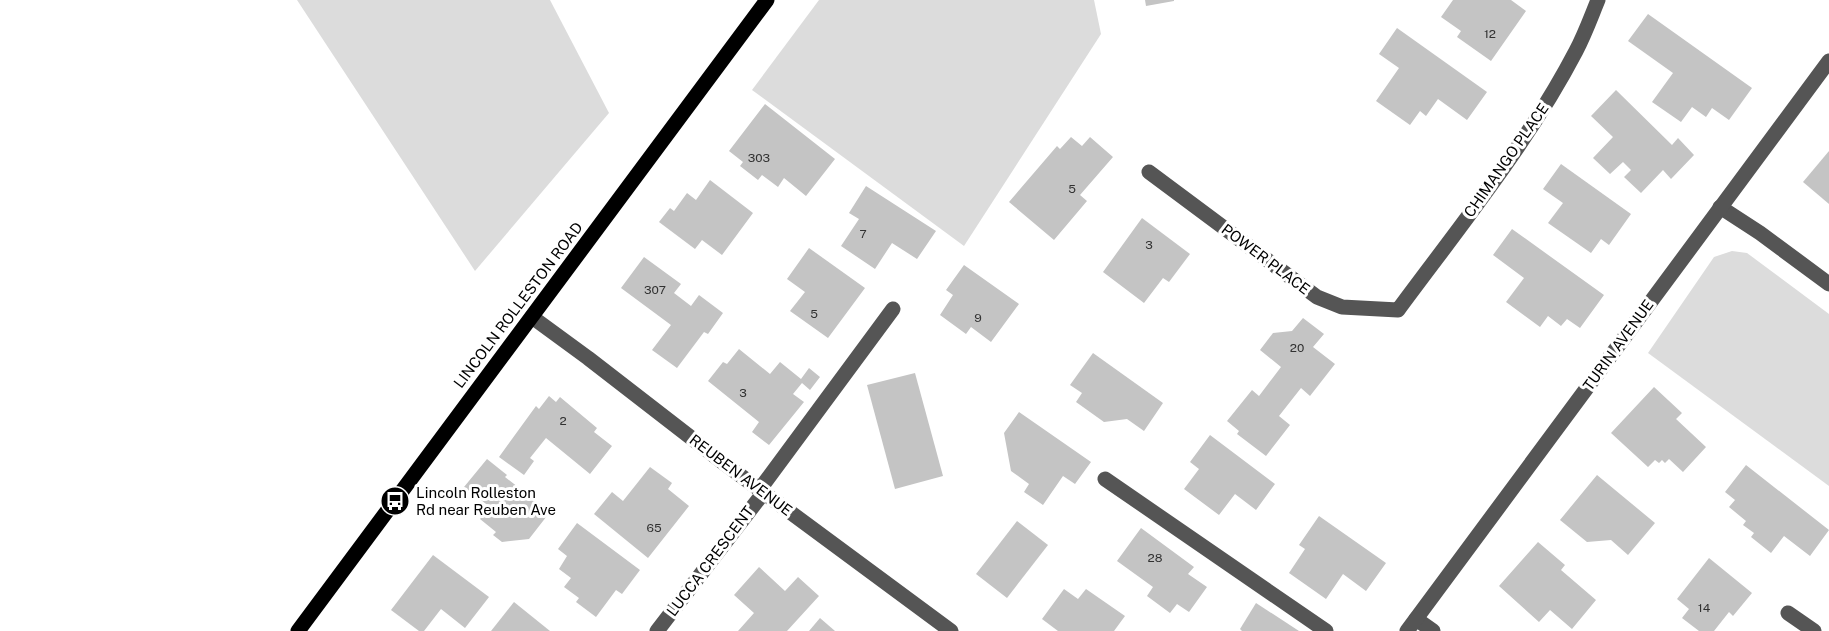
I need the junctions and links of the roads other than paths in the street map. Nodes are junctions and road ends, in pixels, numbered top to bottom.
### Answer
1 (767, 0) edge
2 (1598, 0) edge
3 (1829, 61) edge
4 (1149, 172) dead end
5 (1720, 207) junction
6 (1829, 284) edge
7 (893, 309) dead end
8 (1398, 310) joint
9 (532, 317) junction
10 (1105, 479) dead end
11 (762, 491) junction
12 (1788, 613) dead end
13 (1412, 625) edge
14 (298, 631) edge
15 (657, 631) edge
16 (951, 631) edge
17 (1326, 631) edge
18 (1433, 631) edge
19 (1814, 631) edge

1 - 9 main road, LINCOLN ROLLESTON ROAD
2 - 8 street, CHIMANGO PLACE
3 - 5 street, TURIN AVENUE
4 - 8 street, POWER PLACE
5 - 6 street
5 - 13 street, TURIN AVENUE
7 - 11 street, LUCCA CRESCENT
9 - 11 street, REUBEN AVENUE
9 - 14 main road, LINCOLN ROLLESTON ROAD
10 - 17 street
11 - 15 street, LUCCA CRESCENT
11 - 16 street, REUBEN AVENUE
12 - 19 street
13 - 18 street

